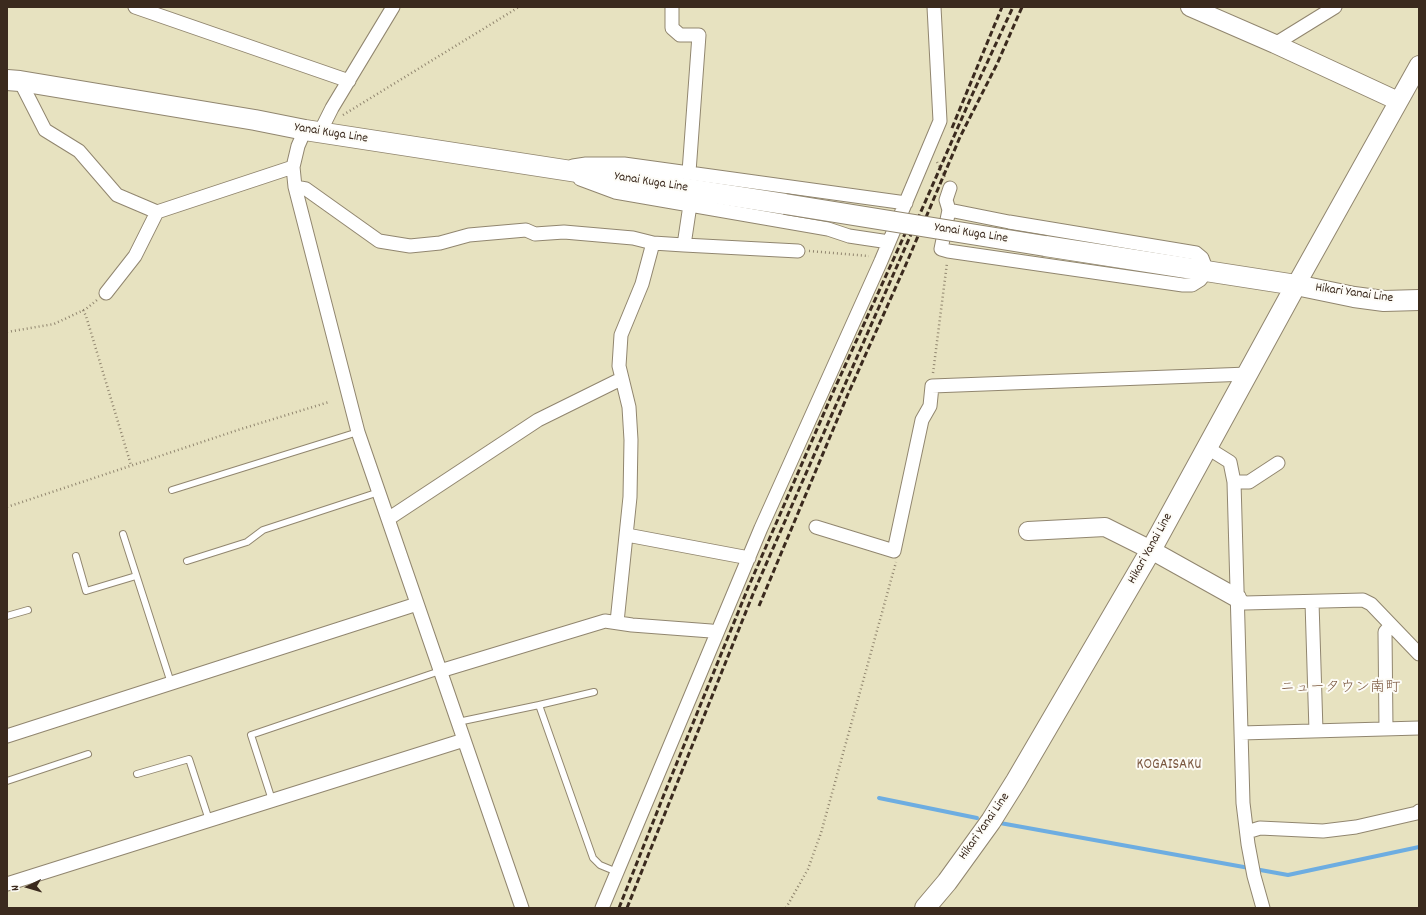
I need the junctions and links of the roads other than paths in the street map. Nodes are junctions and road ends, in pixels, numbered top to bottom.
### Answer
1 (134, 7) edge
2 (393, 7) edge
3 (672, 7) edge
4 (934, 7) edge
5 (1190, 7) edge
6 (1335, 7) edge
7 (1275, 44) junction
8 (1419, 65) edge
9 (14, 81) edge
10 (349, 81) junction
11 (1398, 101) junction
12 (312, 131) junction
13 (293, 167) junction
14 (560, 169) junction
15 (689, 172) junction
16 (295, 187) junction
17 (950, 188) road end
18 (834, 193) junction
19 (906, 203) junction
20 (690, 205) junction
21 (949, 210) junction
22 (157, 212) junction
23 (828, 229) junction
24 (889, 242) junction
25 (653, 243) junction
26 (684, 245) junction
27 (798, 251) road end
28 (1207, 271) junction
29 (1296, 286) junction
30 (106, 293) road end
31 (1419, 300) edge
32 (1248, 374) junction
33 (622, 379) junction
34 (358, 432) junction
35 (1206, 447) junction
36 (1278, 463) dead end
37 (1234, 482) junction
38 (172, 490) dead end
39 (379, 492) junction
40 (388, 519) junction
41 (816, 527) dead end
42 (1028, 531) dead end
43 (123, 534) dead end
44 (627, 535) junction
45 (1151, 550) junction
46 (76, 556) dead end
47 (748, 558) junction
48 (187, 561) dead end
49 (136, 576) junction
50 (1237, 598) junction
51 (1312, 602) junction
52 (417, 604) junction
53 (28, 610) dead end
54 (7, 616) edge
55 (617, 622) junction
56 (1391, 625) junction
57 (717, 633) junction
58 (1419, 654) edge
59 (440, 672) junction
60 (171, 683) junction
61 (594, 692) dead end
62 (539, 705) junction
63 (458, 722) junction
64 (1419, 728) edge
65 (1386, 729) junction
66 (1316, 731) junction
67 (1241, 733) junction
68 (7, 736) edge
69 (464, 740) junction
70 (88, 754) dead end
71 (137, 774) dead end
72 (7, 781) edge
73 (272, 800) junction
74 (1419, 811) edge
75 (209, 820) junction
76 (1246, 832) junction
77 (616, 872) junction
78 (7, 884) edge
79 (522, 908) edge
80 (602, 908) edge
81 (925, 908) edge
82 (1263, 908) edge

1 - 10 street
2 - 10 street
3 - 15 street
4 - 19 street
5 - 7 street
6 - 7 street
7 - 11 street
8 - 11 street
9 - 12 main road, Yanai Kuga Line
9 - 22 street
10 - 12 street
11 - 29 street
12 - 13 street
12 - 14 main road, Yanai Kuga Line
13 - 16 street
13 - 22 street
14 - 15 street
14 - 20 street
14 - 28 main road, Yanai Kuga Line, bridge
15 - 18 street
16 - 25 street
16 - 34 street
17 - 21 street
18 - 19 street
18 - 23 street
19 - 24 street
20 - 23 street
20 - 26 street
21 - 28 street
21 - 28 street
22 - 30 street
23 - 24 street
24 - 47 street
25 - 26 street
25 - 33 street
26 - 27 street
28 - 29 main road, Yanai Kuga Line
29 - 31 main road, Hikari Yanai Line
29 - 32 main road, Hikari Yanai Line
32 - 35 main road, Hikari Yanai Line
32 - 41 street
33 - 40 street
33 - 44 street
34 - 38 lane
34 - 39 street
35 - 37 street
35 - 45 main road, Hikari Yanai Line
36 - 37 street
37 - 50 street
39 - 40 street
39 - 48 lane
40 - 52 street
42 - 45 street
43 - 49 lane
44 - 47 street
44 - 55 street
45 - 50 street
45 - 81 main road, Hikari Yanai Line
46 - 49 lane
47 - 57 street
49 - 60 lane
50 - 51 street
50 - 67 street
51 - 56 street
51 - 66 street
52 - 59 street
52 - 60 street
53 - 54 lane
55 - 57 street
55 - 59 street
56 - 58 street
56 - 65 street
57 - 77 street
59 - 63 street
59 - 73 lane
60 - 68 street
61 - 62 lane
62 - 63 lane
62 - 77 lane
63 - 69 street
64 - 65 street
65 - 66 street
66 - 67 street
67 - 76 street
69 - 73 street
69 - 79 street
70 - 72 lane
71 - 75 lane
73 - 75 street
74 - 76 street
75 - 78 street
76 - 82 street
77 - 80 street

